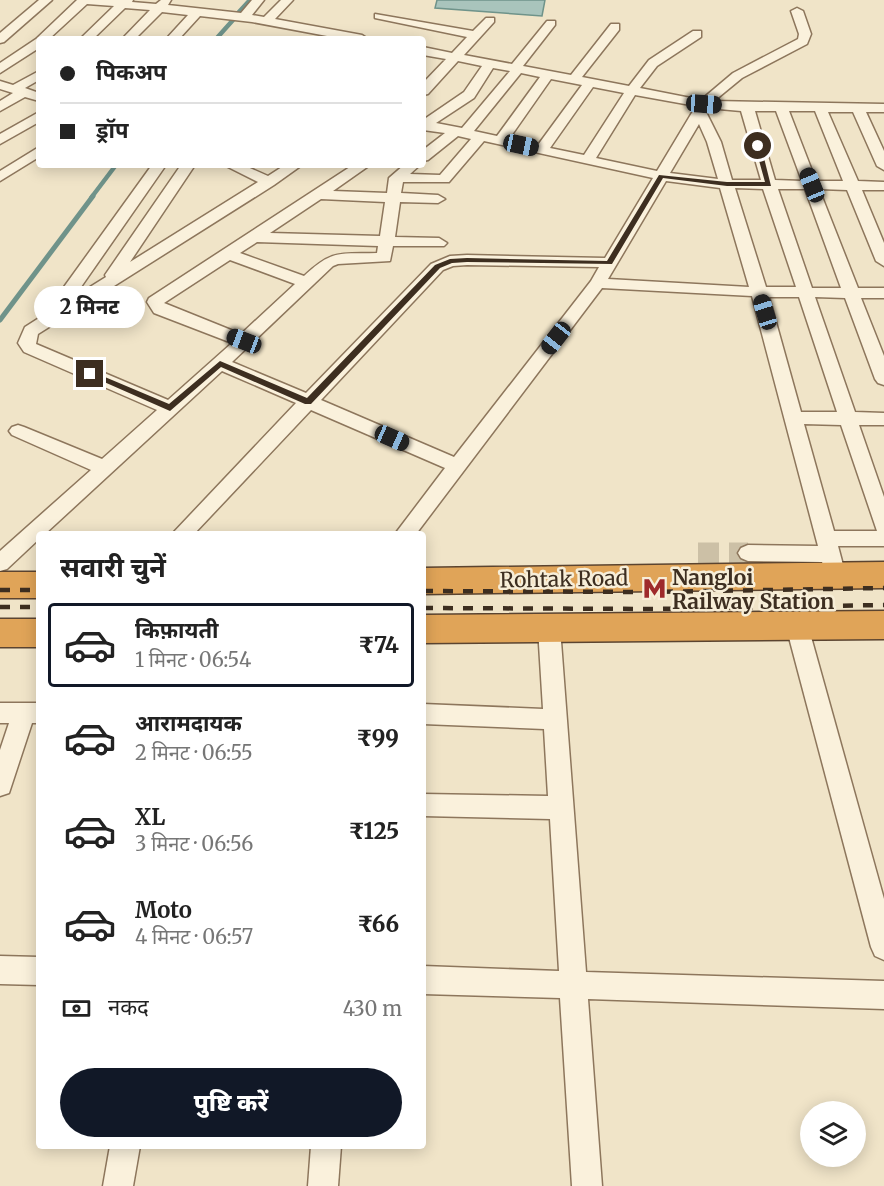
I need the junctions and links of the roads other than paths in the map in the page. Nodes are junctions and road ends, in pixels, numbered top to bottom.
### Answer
1 (45, 0) edge
2 (86, 0) edge
3 (219, 0) edge
4 (258, 0) edge
5 (287, 0) edge
6 (124, 2) edge
7 (163, 4) edge
8 (200, 8) edge
9 (797, 10) dead end
10 (379, 16) dead end
11 (244, 17) junction
12 (490, 20) dead end
13 (266, 21) junction
14 (552, 23) dead end
15 (615, 27) dead end
16 (697, 34) dead end
17 (317, 35) edge
18 (476, 35) junction
19 (46, 36) edge
20 (89, 36) edge
21 (131, 36) edge
22 (175, 36) edge
23 (0, 39) edge
24 (36, 44) edge
25 (426, 51) edge
26 (454, 56) junction
27 (490, 63) junction
28 (516, 68) junction
29 (0, 69) edge
30 (548, 74) junction
31 (36, 77) edge
32 (574, 79) junction
33 (590, 82) junction
34 (0, 85) edge
35 (426, 88) edge
36 (632, 90) junction
37 (19, 91) junction
38 (36, 96) edge
39 (0, 107) edge
40 (747, 107) junction
41 (781, 107) junction
42 (702, 108) junction
43 (820, 108) junction
44 (858, 108) junction
45 (884, 108) edge
46 (36, 118) edge
47 (426, 124) edge
48 (426, 125) edge
49 (461, 132) junction
50 (481, 136) junction
51 (0, 140) edge
52 (501, 140) junction
53 (542, 149) junction
54 (36, 153) edge
55 (426, 155) edge
56 (588, 160) junction
57 (884, 166) edge
58 (157, 168) edge
59 (186, 168) edge
60 (239, 168) edge
61 (290, 168) edge
62 (358, 168) edge
63 (409, 168) edge
64 (661, 176) junction
65 (0, 177) edge
66 (396, 178) junction
67 (268, 182) junction
68 (727, 184) junction
69 (769, 184) junction
70 (812, 185) junction
71 (852, 185) junction
72 (884, 186) edge
73 (318, 195) junction
74 (393, 198) junction
75 (438, 199) dead end
76 (255, 237) junction
77 (387, 241) junction
78 (439, 243) dead end
79 (229, 254) junction
80 (884, 261) edge
81 (610, 263) junction
82 (108, 283) junction
83 (308, 283) junction
84 (598, 283) junction
85 (759, 292) junction
86 (806, 292) junction
87 (852, 293) junction
88 (884, 293) edge
89 (51, 319) junction
90 (244, 341) junction
91 (220, 363) junction
92 (884, 379) edge
93 (308, 402) junction
94 (170, 408) junction
95 (793, 418) junction
96 (848, 418) junction
97 (884, 419) edge
98 (18, 430) dead end
99 (458, 466) junction
100 (105, 468) junction
101 (884, 526) edge
102 (185, 531) edge
103 (407, 531) edge
104 (884, 538) edge
105 (748, 553) tunnel mouth
106 (831, 556) junction
107 (0, 563) edge
108 (884, 575) edge
109 (426, 581) edge
110 (0, 585) edge
111 (36, 585) edge
112 (884, 625) edge
113 (797, 626) junction
114 (549, 628) junction
115 (426, 629) edge
116 (0, 633) edge
117 (36, 633) edge
118 (0, 713) edge
119 (31, 713) edge
120 (426, 714) edge
121 (555, 720) junction
122 (0, 785) edge
123 (426, 805) edge
124 (561, 808) junction
125 (884, 947) edge
126 (0, 970) edge
127 (36, 971) edge
128 (426, 980) edge
129 (572, 985) junction
130 (884, 995) edge
131 (124, 1149) edge
132 (326, 1149) edge
133 (118, 1186) edge
134 (323, 1186) edge
135 (587, 1186) edge

1 - 23 street
2 - 6 street
2 - 19 street
3 - 8 street
4 - 11 street
5 - 13 street
6 - 7 street
6 - 20 street
7 - 8 street
7 - 21 street
8 - 11 street
8 - 22 street
9 - 42 street
10 - 18 street
11 - 13 street
12 - 18 street
13 - 17 street
14 - 28 street
15 - 32 street
16 - 36 street
18 - 26 street
24 - 29 street
25 - 26 street
26 - 27 street
26 - 35 street
27 - 28 street
27 - 47 street
28 - 30 street
28 - 49 street
30 - 32 street
30 - 52 street
31 - 37 street
32 - 33 street
33 - 36 street
33 - 53 street
34 - 37 street
36 - 42 street
36 - 56 street
37 - 38 street
37 - 39 street
40 - 41 street
40 - 42 street
40 - 69 street
41 - 43 street
41 - 70 street
42 - 64 street
42 - 68 street
43 - 44 street
43 - 71 street
44 - 45 street
44 - 57 street
46 - 51 street
48 - 49 street
49 - 50 street
49 - 55 street
50 - 52 street
50 - 66 street
52 - 53 street
53 - 56 street
54 - 65 street
56 - 64 street
58 - 89 street
59 - 82 street
60 - 67 street
61 - 67 street
62 - 73 street
63 - 66 street
64 - 68 street
64 - 81 street
66 - 74 street
67 - 82 street
68 - 69 street
68 - 85 street
69 - 70 street
69 - 86 street
70 - 71 street
70 - 87 street
71 - 72 street
71 - 80 street
73 - 74 street
73 - 76 street
74 - 75 street
74 - 77 street
76 - 77 street
76 - 79 street
77 - 78 street
77 - 83 street
79 - 83 street
79 - 90 street
81 - 84 street
81 - 93 street
82 - 89 street
83 - 90 street
84 - 85 street
84 - 99 street
85 - 86 street
85 - 95 street
86 - 87 street
86 - 96 street
87 - 88 street
87 - 92 street
89 - 94 street
90 - 91 street
91 - 93 street
91 - 94 street
93 - 99 street
93 - 102 street
94 - 100 street
95 - 96 street
95 - 106 street
96 - 97 street
96 - 101 street
98 - 100 street
99 - 103 street
100 - 107 street
104 - 106 street
105 - 106 street
106 - 108 highway, Rohtak Road
106 - 109 highway, Rohtak Road
110 - 111 highway
112 - 113 highway
113 - 114 highway
113 - 125 street
114 - 115 highway
114 - 121 street
116 - 117 highway
118 - 119 street
119 - 122 street
120 - 121 street
121 - 124 street
123 - 124 street
124 - 129 street
126 - 127 street
128 - 129 street
129 - 130 street
129 - 135 street
131 - 133 street
132 - 134 street

